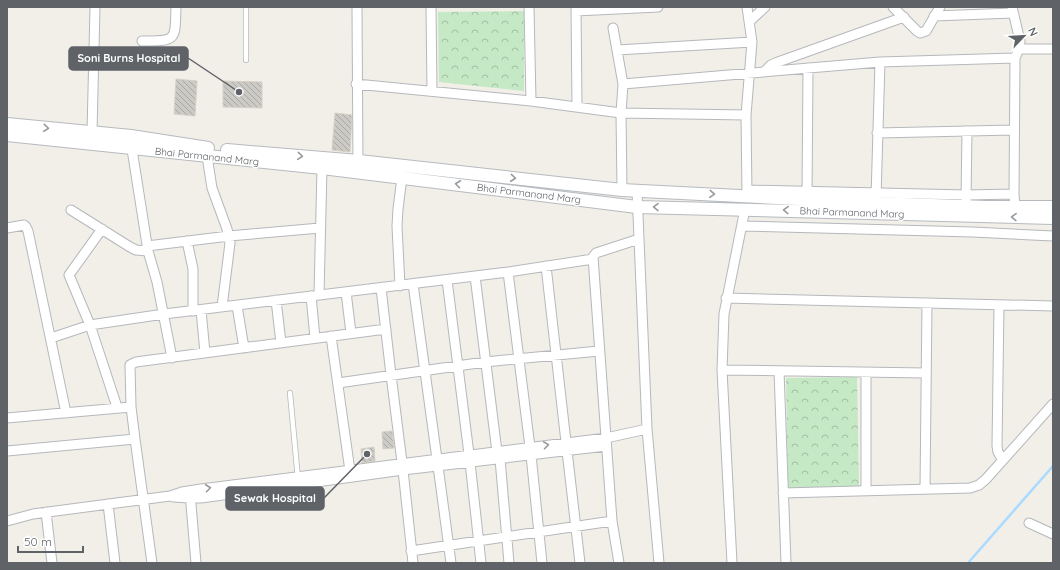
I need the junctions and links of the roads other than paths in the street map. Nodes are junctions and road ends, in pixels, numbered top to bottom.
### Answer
1 (95, 7) edge
2 (176, 7) edge
3 (246, 7) edge
4 (357, 7) edge
5 (431, 7) edge
6 (529, 7) edge
7 (658, 7) edge
8 (746, 7) edge
9 (765, 7) edge
10 (893, 7) edge
11 (940, 7) edge
12 (576, 9) edge
13 (1012, 10) edge
14 (934, 16) junction
15 (904, 18) junction
16 (750, 21) junction
17 (613, 28) dead end
18 (142, 41) dead end
19 (752, 42) junction
20 (1019, 49) junction
21 (1053, 49) edge
22 (617, 50) junction
23 (1015, 58) junction
24 (246, 60) dead end
25 (880, 62) junction
26 (808, 68) junction
27 (764, 72) junction
28 (750, 74) junction
29 (356, 84) junction
30 (623, 84) junction
31 (432, 92) junction
32 (531, 101) junction
33 (577, 107) junction
34 (621, 113) junction
35 (746, 115) junction
36 (7, 124) edge
37 (1014, 130) junction
38 (967, 131) junction
39 (877, 133) junction
40 (7, 135) edge
41 (131, 136) junction
42 (90, 138) junction
43 (131, 148) junction
44 (208, 156) junction
45 (358, 167) junction
46 (322, 168) junction
47 (402, 178) junction
48 (622, 190) junction
49 (636, 191) junction
50 (747, 193) junction
51 (1014, 194) junction
52 (807, 196) junction
53 (876, 198) junction
54 (966, 200) junction
55 (637, 207) junction
56 (1015, 207) junction
57 (1053, 207) edge
58 (745, 209) junction
59 (71, 210) dead end
60 (1053, 218) edge
61 (742, 226) junction
62 (7, 228) edge
63 (320, 228) junction
64 (102, 229) junction
65 (229, 236) junction
66 (1053, 236) edge
67 (639, 239) junction
68 (187, 241) junction
69 (147, 249) junction
70 (593, 259) junction
71 (546, 266) junction
72 (508, 272) junction
73 (475, 276) junction
74 (447, 280) junction
75 (413, 284) junction
76 (400, 286) junction
77 (381, 288) junction
78 (346, 292) junction
79 (315, 296) junction
80 (726, 298) junction
81 (276, 300) junction
82 (927, 303) junction
83 (999, 305) junction
84 (238, 306) junction
85 (1053, 306) edge
86 (222, 307) junction
87 (197, 310) junction
88 (164, 314) junction
89 (90, 325) junction
90 (386, 329) junction
91 (351, 334) junction
92 (331, 336) junction
93 (50, 338) junction
94 (314, 338) junction
95 (280, 343) junction
96 (244, 348) junction
97 (599, 351) junction
98 (205, 353) junction
99 (555, 355) junction
100 (172, 358) junction
101 (518, 359) junction
102 (485, 362) junction
103 (457, 366) junction
104 (722, 370) junction
105 (424, 371) junction
106 (779, 371) junction
107 (866, 372) junction
108 (926, 373) junction
109 (390, 376) junction
110 (338, 383) junction
111 (290, 393) dead end
112 (1053, 404) edge
113 (117, 407) junction
114 (131, 407) junction
115 (66, 412) junction
116 (7, 417) edge
117 (647, 429) junction
118 (135, 439) junction
119 (606, 442) junction
120 (566, 446) junction
121 (7, 451) edge
122 (530, 451) junction
123 (498, 455) junction
124 (470, 459) junction
125 (1003, 460) junction
126 (438, 462) junction
127 (403, 467) junction
128 (350, 471) junction
129 (330, 476) junction
130 (298, 481) junction
131 (925, 488) junction
132 (866, 490) junction
133 (782, 493) junction
134 (190, 494) junction
135 (144, 500) junction
136 (108, 504) junction
137 (46, 512) junction
138 (7, 521) edge
139 (612, 521) junction
140 (1029, 523) dead end
141 (576, 526) junction
142 (538, 532) junction
143 (1053, 534) edge
144 (506, 537) junction
145 (478, 541) junction
146 (448, 545) junction
147 (411, 551) junction
148 (52, 563) edge
149 (115, 563) edge
150 (152, 563) edge
151 (196, 563) edge
152 (413, 563) edge
153 (451, 563) edge
154 (481, 563) edge
155 (509, 563) edge
156 (542, 563) edge
157 (580, 563) edge
158 (619, 563) edge
159 (659, 563) edge
160 (732, 563) edge
161 (786, 563) edge

1 - 42 street
2 - 18 street
3 - 24 lane
4 - 29 street
5 - 31 street
6 - 32 street
7 - 12 street
8 - 16 street
9 - 16 street
10 - 15 street
11 - 14 street
12 - 33 street
13 - 14 street
13 - 20 street
14 - 15 street
15 - 27 street
16 - 19 street
17 - 22 street
19 - 22 street
19 - 28 street
20 - 21 street
20 - 23 street
22 - 30 street
23 - 25 street
23 - 37 street
25 - 26 street
25 - 39 street
26 - 27 street
26 - 52 street
27 - 28 street
28 - 30 street
28 - 35 street
29 - 31 street
29 - 45 street
30 - 34 street
31 - 32 street
32 - 33 street
33 - 34 street
34 - 35 street
34 - 48 street
35 - 50 street
36 -> 42 street, Bhai Parmanand Marg
37 - 38 street
37 - 51 street
38 - 39 street
38 - 54 street
39 - 53 street
40 - 42 street, Bhai Parmanand Marg
41 - 42 street, Bhai Parmanand Marg
41 - 43 street
41 -> 45 street, Bhai Parmanand Marg
42 - 43 street, Bhai Parmanand Marg
43 - 44 street, Bhai Parmanand Marg
43 - 69 street
44 - 46 street, Bhai Parmanand Marg
44 - 65 street
45 - 46 street, Bhai Parmanand Marg
45 - 47 street, Bhai Parmanand Marg
45 -> 48 street, Bhai Parmanand Marg
46 - 63 street
55 -> 47 street, Bhai Parmanand Marg
47 - 76 street
48 - 49 street, Bhai Parmanand Marg
49 -> 50 street, Bhai Parmanand Marg
49 - 55 street
50 - 52 street, Bhai Parmanand Marg
51 - 54 street
51 - 56 street
52 - 53 street, Bhai Parmanand Marg
53 - 54 street, Bhai Parmanand Marg
54 - 56 street, Bhai Parmanand Marg
58 -> 55 street, Bhai Parmanand Marg
55 - 67 street
56 - 57 street, Bhai Parmanand Marg
60 -> 58 street, Bhai Parmanand Marg
58 - 61 street
59 - 64 street
61 - 66 street
61 - 80 street
62 - 93 street
63 - 65 street
63 - 79 street
64 - 69 street
64 - 89 street
65 - 68 street
65 - 86 street
67 - 70 street
67 - 117 street
68 - 69 street
68 - 87 street
69 - 88 street
70 - 71 street
70 - 97 street
71 - 72 street
71 - 99 street
72 - 73 street
72 - 101 street
73 - 74 street
73 - 102 street
74 - 75 street
74 - 103 street
75 - 76 street
75 - 105 street
76 - 77 street
77 - 78 street
77 - 90 street
78 - 79 street
78 - 91 street
79 - 81 street
79 - 94 street
80 - 82 street
80 - 104 street
81 - 84 street
81 - 95 street
82 - 83 street
82 - 108 street
83 - 85 street
83 - 125 street
84 - 86 street
84 - 96 street
86 - 87 street
87 - 88 street
87 - 98 street
88 - 89 street
88 - 100 street
89 - 93 street
89 - 113 street
90 - 91 street
90 - 109 street
91 - 92 street
92 - 94 street
92 - 110 street
93 - 115 street
94 - 95 street
95 - 96 street
96 - 98 street
97 - 99 street
97 - 119 street
98 - 100 street
99 - 101 street
99 - 120 street
100 - 114 street
101 - 102 street
101 - 122 street
102 - 103 street
102 - 123 street
103 - 105 street
103 - 124 street
104 - 106 street
104 - 160 street
105 - 109 street
105 - 126 street
106 - 107 street
106 - 133 street
107 - 108 street
107 - 132 street
108 - 131 street
109 - 110 street
109 - 127 street
110 - 128 street
111 - 130 lane
112 - 125 street
113 - 114 street
113 - 115 street
114 - 118 street
115 - 116 street
117 - 119 street
117 - 159 street
118 - 121 street
118 - 135 street
119 - 120 street
119 - 139 street
120 - 122 street
120 - 141 street
122 - 123 street
122 - 142 street
123 - 124 street
123 - 144 street
124 - 126 street
124 - 145 street
125 - 131 street
126 - 127 street
126 - 146 street
127 - 128 street
127 - 129 street
127 - 147 street
128 - 129 street
129 - 130 street
130 - 134 street
131 - 132 street
132 - 133 street
133 - 161 street
134 - 135 street
134 - 151 street
135 - 136 street
135 - 150 street
136 - 137 street
136 - 149 street
137 - 138 street
137 - 148 street
139 - 141 street
139 - 158 street
140 - 143 street
141 - 142 street
141 - 157 street
142 - 144 street
142 - 156 street
144 - 145 street
144 - 155 street
145 - 146 street
145 - 154 street
146 - 147 street
146 - 153 street
147 - 152 street

